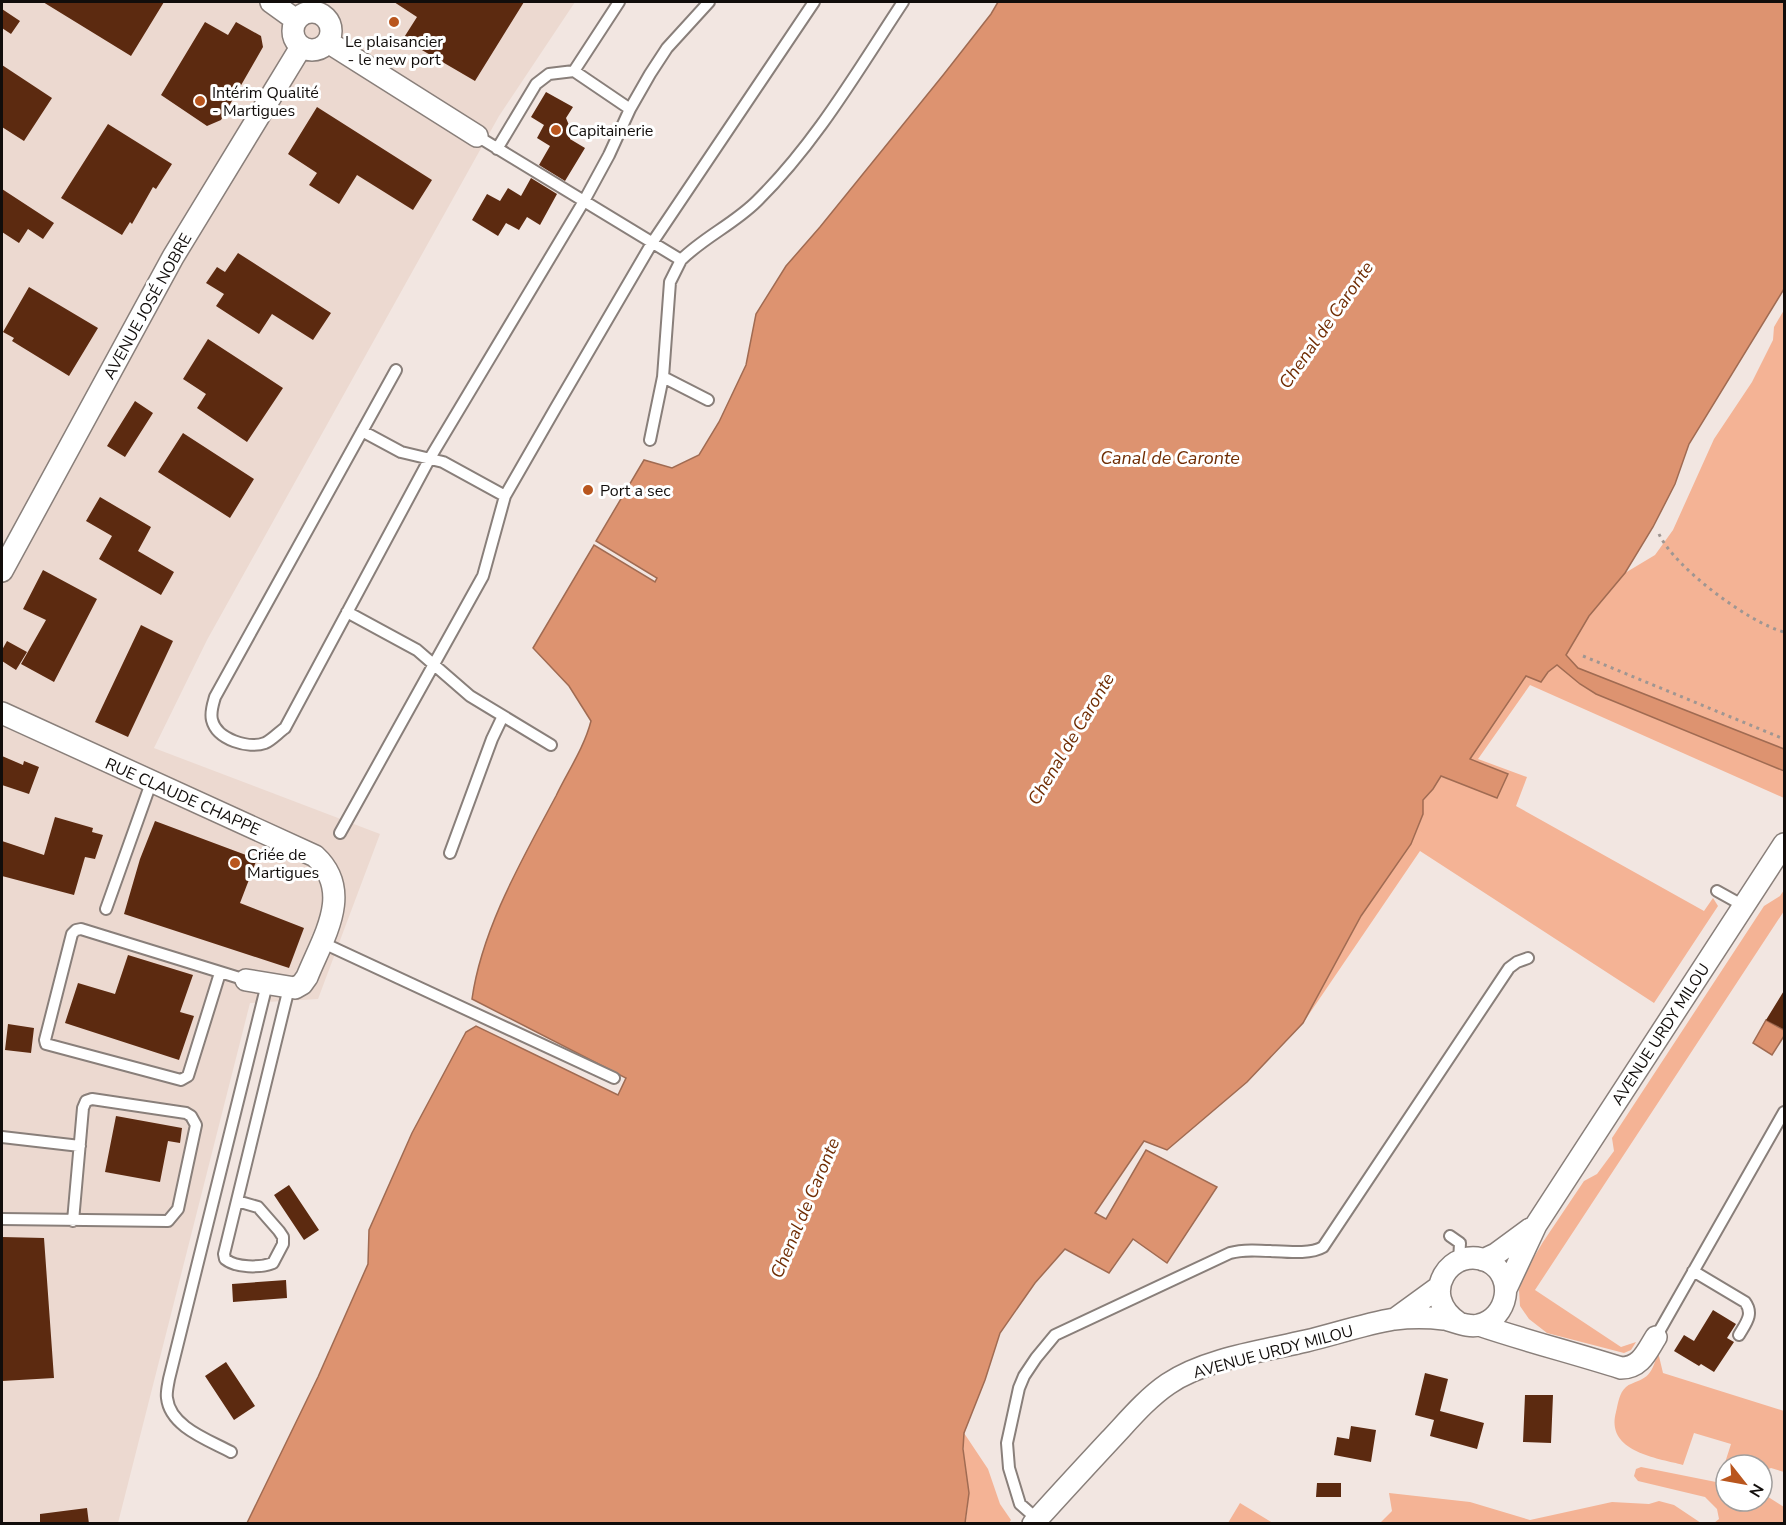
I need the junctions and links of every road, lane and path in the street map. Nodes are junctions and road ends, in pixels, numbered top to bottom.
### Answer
1 (271, 2) edge
2 (619, 2) edge
3 (709, 2) edge
4 (814, 2) edge
5 (903, 2) edge
6 (324, 8) edge
7 (296, 21) junction
8 (328, 42) junction
9 (301, 47) junction
10 (574, 70) junction
11 (630, 109) junction
12 (477, 136) joint
13 (498, 149) junction
14 (584, 201) junction
15 (652, 243) junction
16 (681, 260) junction
17 (396, 370) dead end
18 (663, 377) junction
19 (708, 400) dead end
20 (362, 431) junction
21 (650, 440) dead end
22 (430, 458) junction
23 (506, 496) junction
24 (1659, 534) dead end
25 (2, 571) edge
26 (347, 612) junction
27 (1785, 632) edge
28 (1583, 656) dead end
29 (433, 663) junction
30 (2, 713) edge
31 (503, 716) junction
32 (1785, 739) edge
33 (551, 745) dead end
34 (151, 783) junction
35 (340, 832) dead end
36 (1785, 844) edge
37 (450, 853) dead end
38 (1717, 891) dead end
39 (1744, 906) junction
40 (106, 909) dead end
41 (321, 942) junction
42 (1528, 958) dead end
43 (220, 973) junction
44 (257, 982) junction
45 (289, 988) junction
46 (614, 1078) dead end
47 (1785, 1112) edge
48 (2, 1137) edge
49 (80, 1146) junction
50 (237, 1201) junction
51 (2, 1219) edge
52 (73, 1221) junction
53 (1536, 1225) junction
54 (1450, 1236) dead end
55 (1484, 1260) junction
56 (1459, 1262) junction
57 (1694, 1271) junction
58 (1439, 1287) junction
59 (1506, 1293) junction
60 (1395, 1319) junction
61 (1469, 1324) junction
62 (1740, 1335) dead end
63 (1656, 1337) joint
64 (1541, 1343) junction
65 (231, 1452) dead end
66 (1035, 1521) edge

1 - 7 street
2 - 10 lane
3 - 11 lane
4 - 15 lane
5 - 16 lane
6 - 7 street
6 - 8 street
7 - 9 street
8 - 9 street
8 - 12 street
9 - 25 street, AVENUE JOSÉ NOBRE
10 - 11 lane
10 - 13 lane
11 - 14 lane
12 - 13 lane
13 - 14 lane
14 - 15 lane
14 - 22 lane
15 - 16 lane
15 - 23 lane
16 - 18 lane
17 - 20 lane
18 - 19 lane
18 - 21 lane
20 - 22 lane
20 - 26 lane
22 - 23 lane
22 - 26 lane
23 - 29 lane
24 - 27 path
26 - 29 lane
28 - 32 path
29 - 31 lane
29 - 35 lane
30 - 34 street, RUE CLAUDE CHAPPE
31 - 33 lane
31 - 37 lane
34 - 40 lane
34 - 41 street, RUE CLAUDE CHAPPE
36 - 39 street, AVENUE URDY MILOU
38 - 39 lane
39 - 53 street, AVENUE URDY MILOU
41 - 45 street, RUE CLAUDE CHAPPE
41 - 46 lane
42 - 66 lane
43 - 43 lane
43 - 44 lane
44 - 45 street
44 - 65 lane
45 - 50 lane
47 - 57 lane
48 - 49 lane
49 - 52 lane
49 - 52 lane
50 - 50 lane
51 - 52 lane
53 - 55 street, AVENUE URDY MILOU
53 - 59 street, AVENUE URDY MILOU
54 - 56 lane
55 - 56 street
55 - 59 street
56 - 58 street
57 - 62 lane
57 - 63 lane
58 - 60 street, AVENUE URDY MILOU
58 - 61 street
59 - 61 street
59 - 64 street
60 - 61 street, AVENUE URDY MILOU
60 - 66 street, AVENUE URDY MILOU
61 - 64 street, AVENUE URDY MILOU
63 - 64 street, AVENUE URDY MILOU

